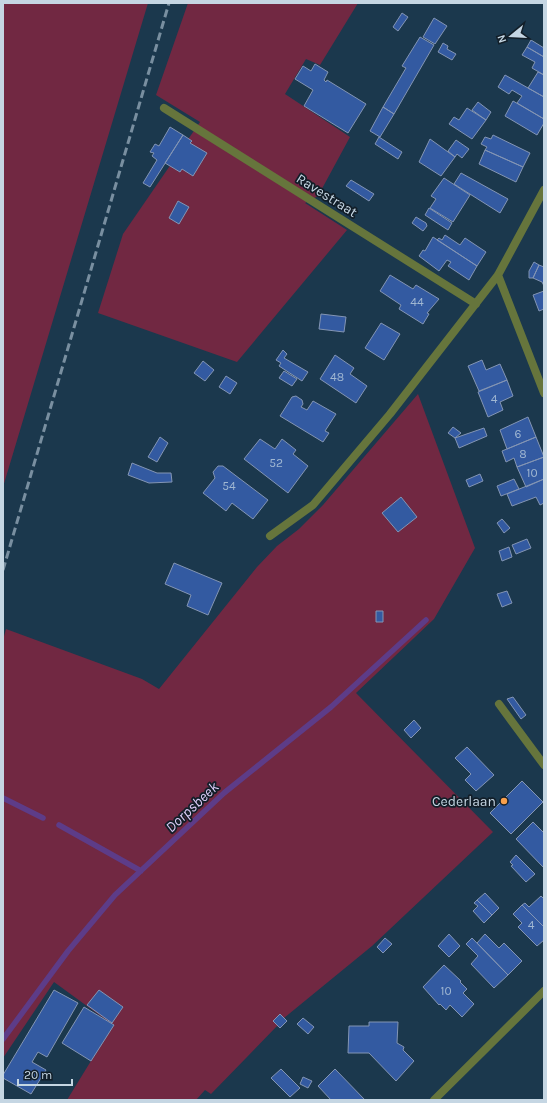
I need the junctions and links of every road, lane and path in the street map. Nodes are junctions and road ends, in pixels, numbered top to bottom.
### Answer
1 (164, 108) dead end
2 (544, 190) edge
3 (498, 275) junction
4 (476, 304) junction
5 (544, 393) edge
6 (270, 536) dead end
7 (499, 704) dead end
8 (544, 765) edge
9 (544, 991) edge
10 (434, 1100) edge

1 - 4 street, Ravestraat
2 - 3 street
3 - 4 street
3 - 5 street
4 - 6 street
7 - 8 street
9 - 10 street

